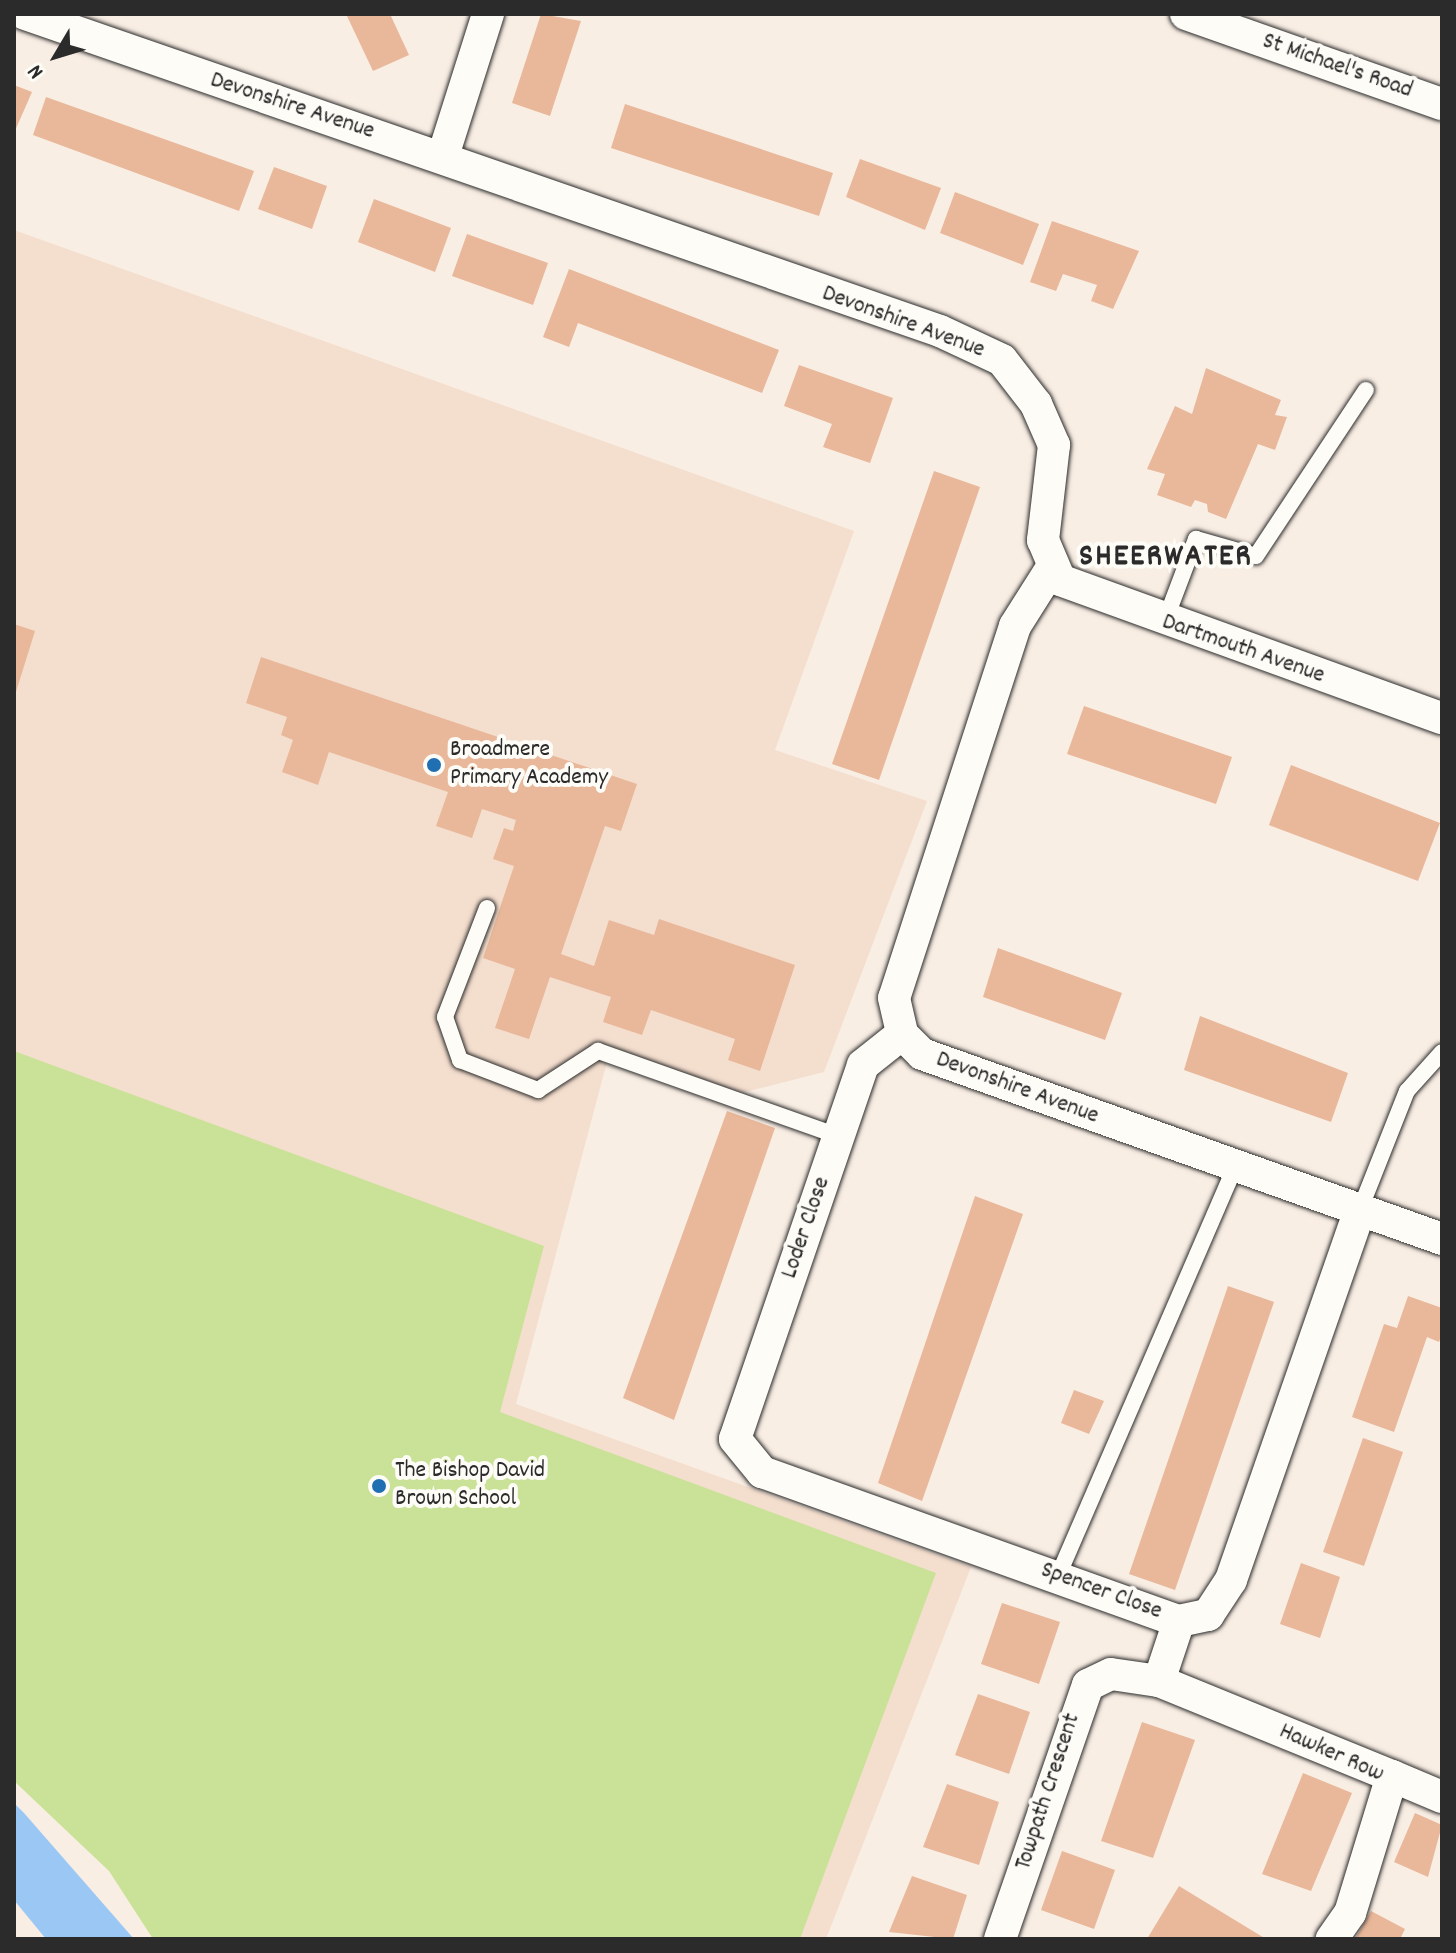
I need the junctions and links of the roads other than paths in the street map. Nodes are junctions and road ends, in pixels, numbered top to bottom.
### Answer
1 (25, 14) edge
2 (488, 14) edge
3 (1186, 14) edge
4 (1219, 19) edge
5 (1442, 104) edge
6 (443, 156) junction
7 (1366, 390) dead end
8 (1051, 569) junction
9 (1164, 623) junction
10 (1442, 718) edge
11 (487, 908) dead end
12 (902, 1034) junction
13 (1442, 1052) edge
14 (838, 1136) junction
15 (1235, 1167) junction
16 (1359, 1212) junction
17 (1442, 1239) edge
18 (735, 1439) joint
19 (1058, 1576) junction
20 (1179, 1621) junction
21 (1159, 1681) junction
22 (1392, 1776) junction
23 (1442, 1797) edge
24 (1001, 1938) edge
25 (1332, 1939) edge

1 - 6 street, Devonshire Avenue
2 - 6 street
3 - 4 street, St Michael's Road
4 - 5 street, St Michael's Road
6 - 8 street, Devonshire Avenue
7 - 9 lane
8 - 9 street, Dartmouth Avenue
8 - 12 street
9 - 10 street, Dartmouth Avenue
11 - 14 lane
12 - 14 street, Loder Close
12 - 15 street, Devonshire Avenue
13 - 16 lane
14 - 18 street, Loder Close
15 - 16 street, Devonshire Avenue
15 - 19 lane
16 - 17 street, Devonshire Avenue
16 - 20 street, Spencer Close
18 - 19 street, Spencer Close
19 - 20 street, Spencer Close
20 - 21 street
21 - 22 street, Hawker Row
21 - 24 street, Towpath Crescent
22 - 23 street
22 - 25 street, Hawker Row

